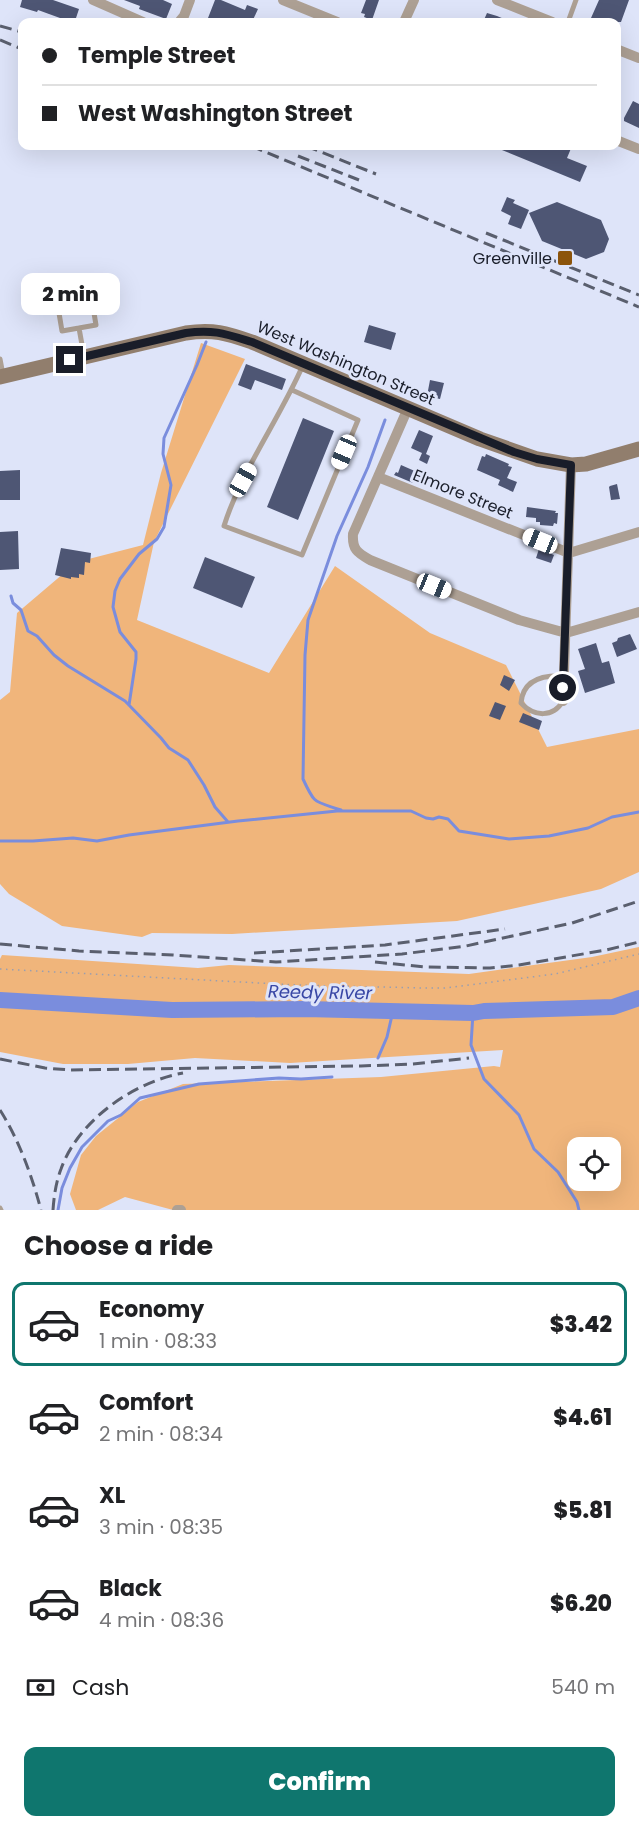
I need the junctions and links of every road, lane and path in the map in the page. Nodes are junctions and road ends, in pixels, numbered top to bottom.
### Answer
1 (93, 0) edge
2 (190, 0) edge
3 (283, 0) edge
4 (414, 0) edge
5 (497, 0) edge
6 (576, 0) edge
7 (301, 4) edge
8 (134, 18) edge
9 (182, 18) edge
10 (328, 18) edge
11 (407, 18) edge
12 (542, 18) edge
13 (569, 18) edge
14 (621, 51) edge
15 (639, 58) edge
16 (621, 142) edge
17 (639, 149) edge
18 (79, 328) junction
19 (85, 358) junction
20 (0, 359) edge
21 (304, 363) junction
22 (2, 377) edge
23 (292, 390) junction
24 (408, 408) junction
25 (639, 449) edge
26 (571, 465) junction
27 (378, 477) junction
28 (639, 532) edge
29 (569, 553) junction
30 (639, 612) edge
31 (566, 633) junction
32 (564, 676) junction
33 (563, 701) joint
34 (639, 954) edge
35 (0, 969) edge

1 - 8 street
2 - 9 street
3 - 7 street
4 - 11 street
5 - 12 street
6 - 13 lane
7 - 10 street
14 - 15 street
16 - 17 street
18 - 18 lane
18 - 19 lane
19 - 21 street, West Washington Street
19 - 22 street, West Washington Street
20 - 22 lane
21 - 23 lane
21 - 24 street, West Washington Street
23 - 23 lane
24 - 26 street, West Washington Street
24 - 27 street
25 - 26 street, West Washington Street
26 - 29 street
27 - 29 street, Elmore Street
27 - 31 street
28 - 29 street
29 - 31 street
30 - 31 street
31 - 32 street
32 - 33 street
32 - 33 lane
34 - 35 path

